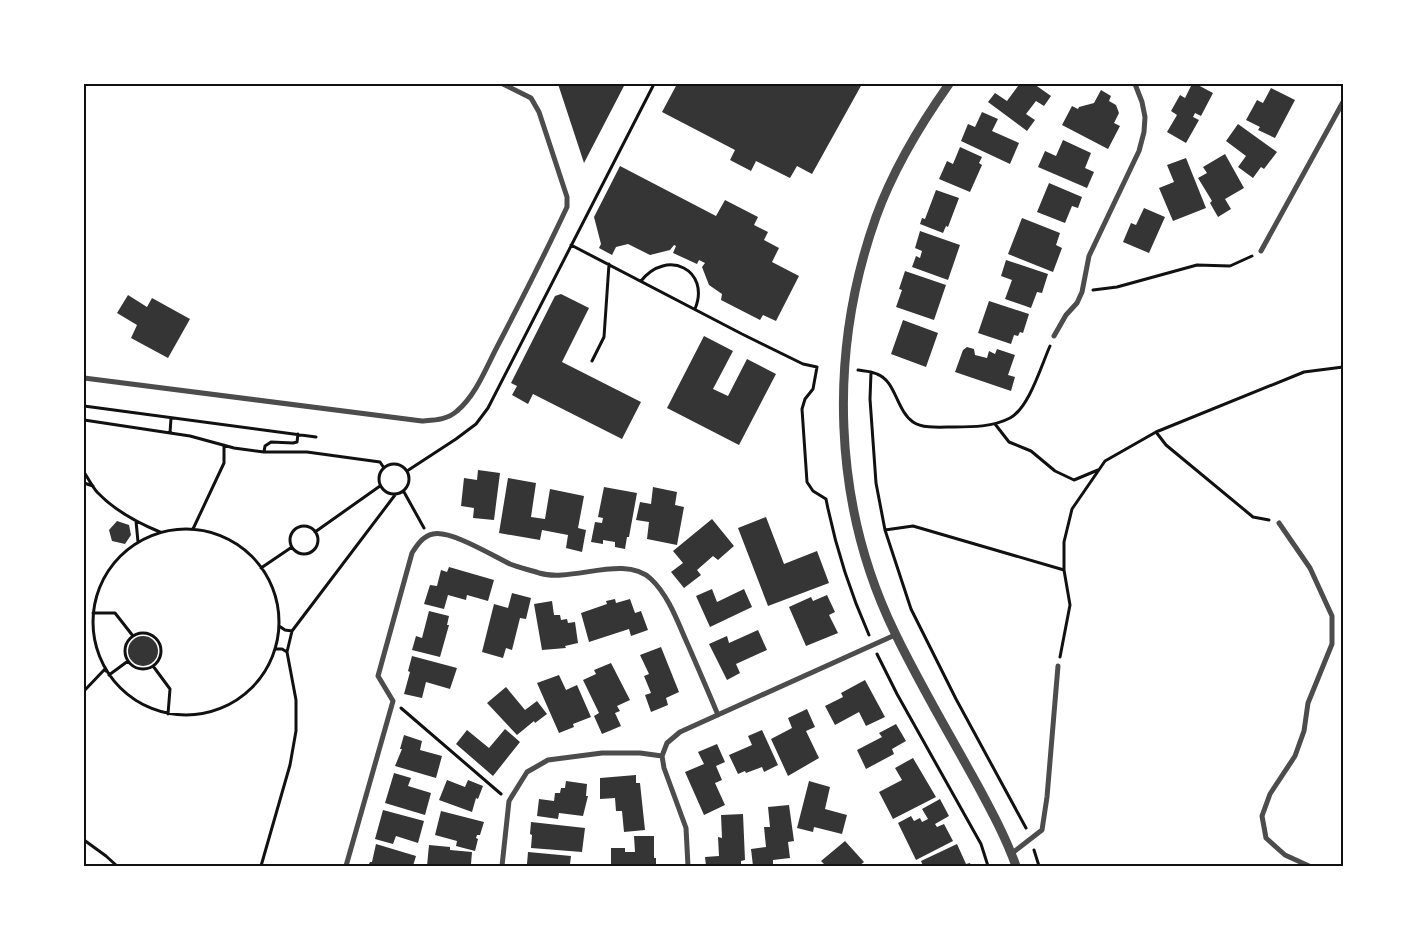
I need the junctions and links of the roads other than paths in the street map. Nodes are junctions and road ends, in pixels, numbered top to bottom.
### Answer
1 (503, 84) edge
2 (949, 84) edge
3 (1136, 84) edge
4 (1343, 102) edge
5 (1341, 110) edge
6 (1261, 251) road end
7 (1054, 336) road end
8 (84, 378) edge
9 (1279, 523) road end
10 (895, 635) junction
11 (1058, 666) road end
12 (718, 715) junction
13 (662, 756) junction
14 (1011, 854) junction
15 (346, 866) edge
16 (502, 866) edge
17 (688, 866) edge
18 (1016, 866) edge
19 (1309, 866) edge

1 - 8 street
2 - 10 street
3 - 7 street
4 - 5 street
5 - 6 street
9 - 19 street
10 - 12 street
10 - 14 street
11 - 14 street
12 - 13 street
12 - 15 street
13 - 16 street
13 - 17 street
14 - 18 street

